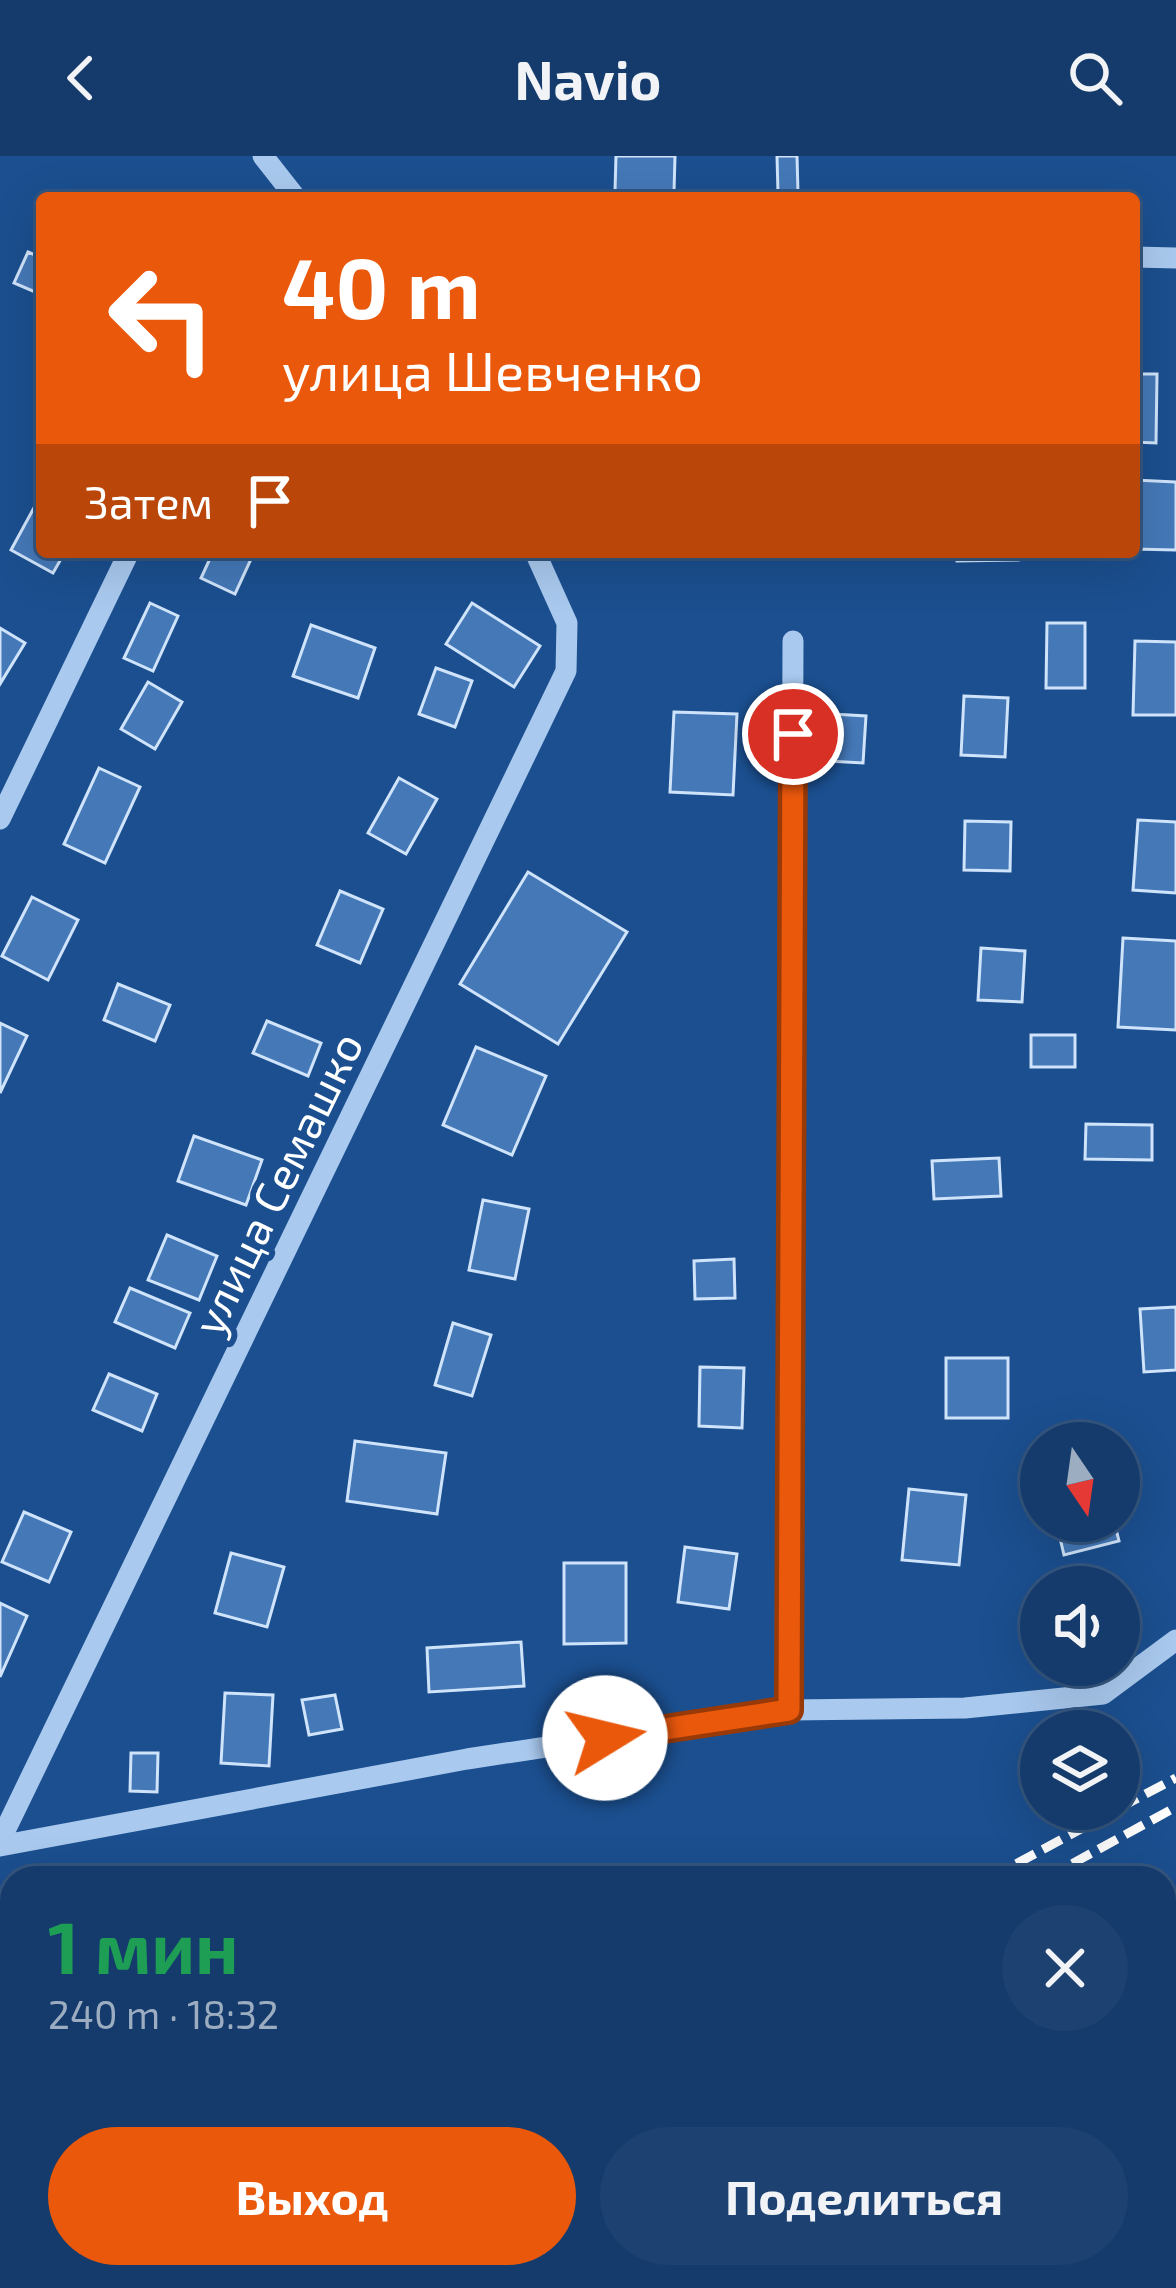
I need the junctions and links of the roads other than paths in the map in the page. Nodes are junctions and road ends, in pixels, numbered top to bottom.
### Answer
1 (263, 156) edge
2 (291, 192) edge
3 (1140, 257) edge
4 (1176, 258) edge
5 (126, 558) edge
6 (538, 558) edge
7 (794, 641) dead end
8 (0, 819) edge
9 (1176, 1640) edge
10 (789, 1710) junction
11 (0, 1844) edge

1 - 2 street
3 - 4 street
5 - 8 street
6 - 11 street, улица Семашко
7 - 10 street
9 - 10 street
10 - 11 street

